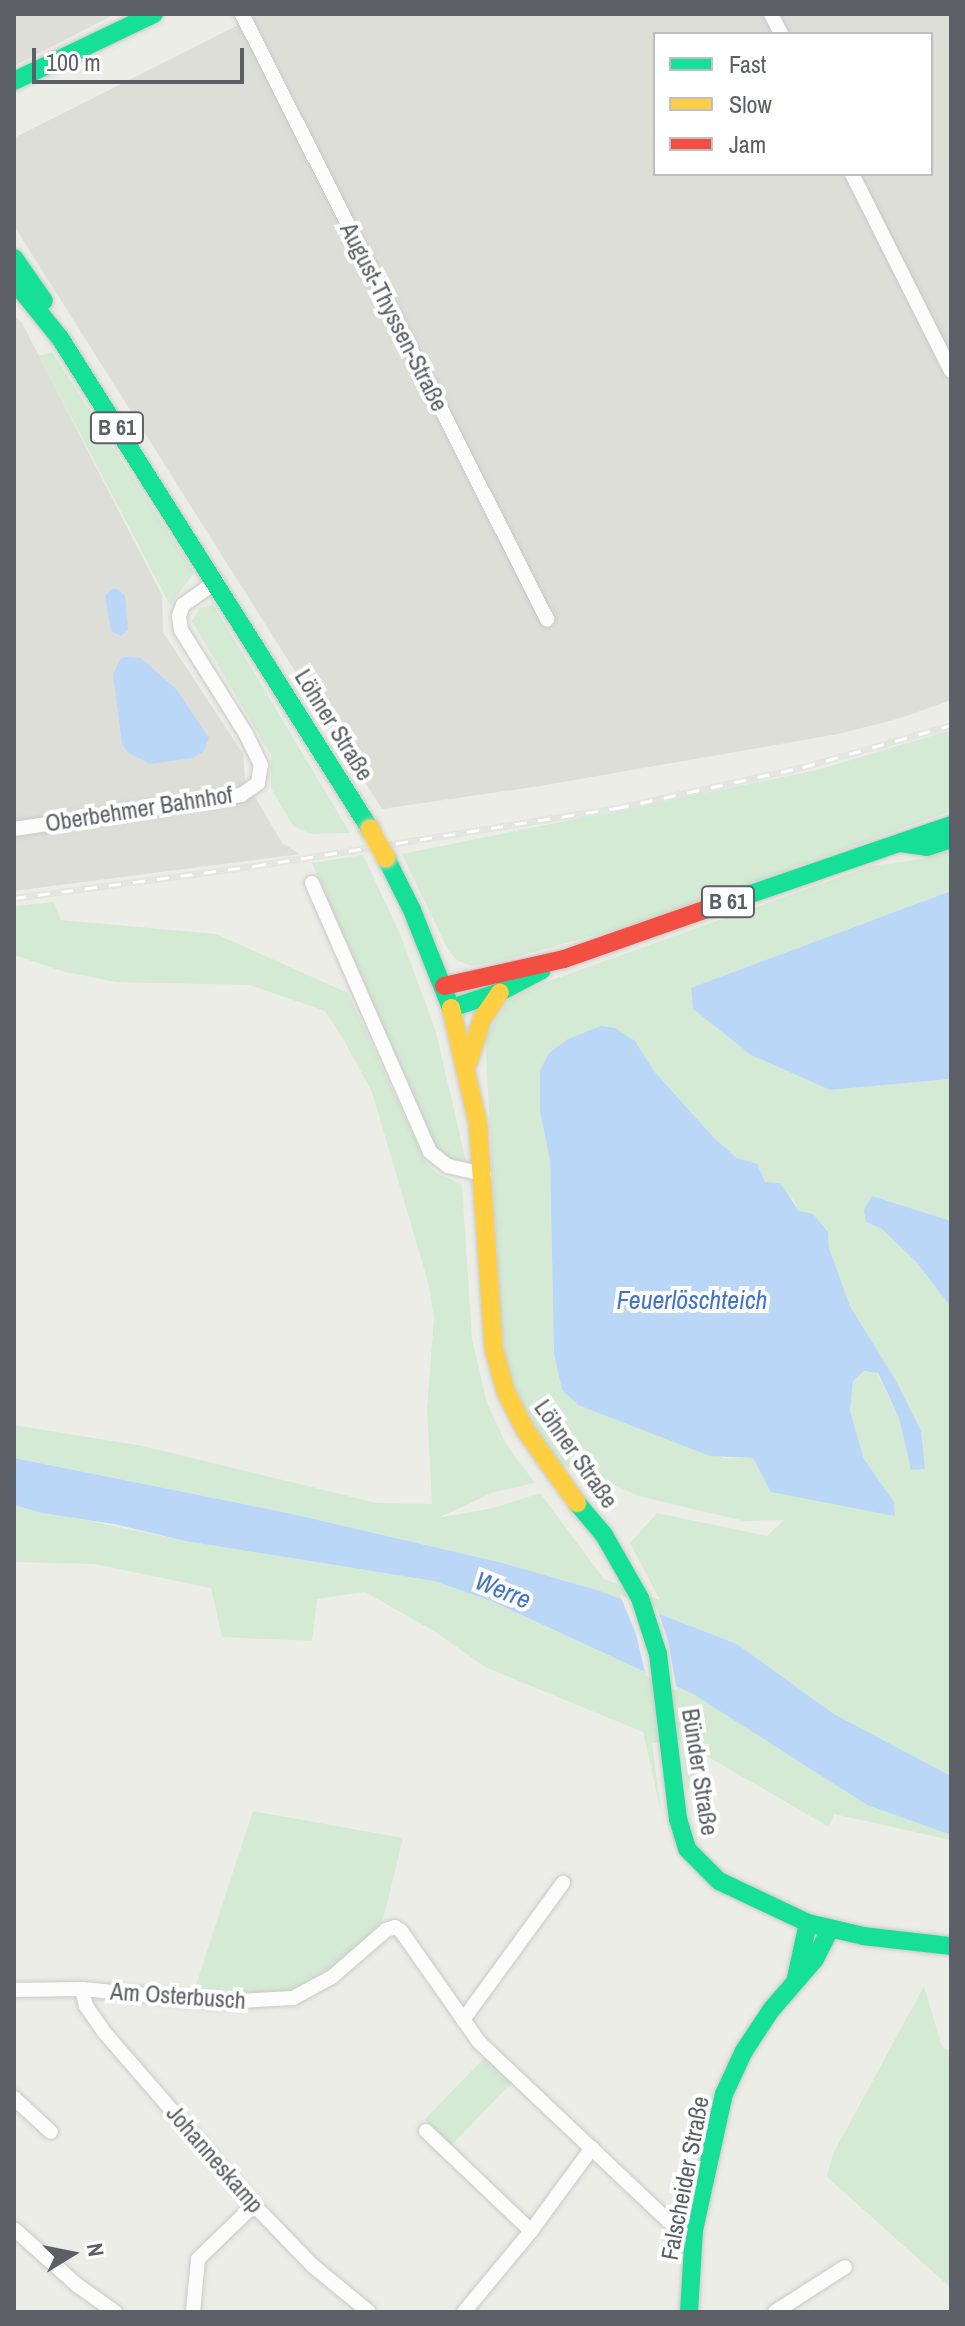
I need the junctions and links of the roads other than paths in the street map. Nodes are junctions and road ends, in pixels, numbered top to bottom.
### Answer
1 (154, 14) edge
2 (242, 14) edge
3 (771, 14) edge
4 (780, 32) edge
5 (14, 81) edge
6 (853, 176) edge
7 (14, 258) edge
8 (14, 281) edge
9 (60, 338) junction
10 (951, 371) edge
11 (217, 581) junction
12 (547, 619) dead end
13 (951, 825) edge
14 (14, 829) edge
15 (951, 839) edge
16 (900, 843) junction
17 (312, 883) dead end
18 (564, 959) junction
19 (444, 986) junction
20 (500, 992) junction
21 (451, 1008) junction
22 (467, 1066) junction
23 (484, 1174) junction
24 (658, 1654) joint
25 (563, 1883) dead end
26 (808, 1923) junction
27 (830, 1929) junction
28 (951, 1946) edge
29 (796, 1978) junction
30 (82, 1989) junction
31 (14, 1990) edge
32 (463, 2020) junction
33 (14, 2098) edge
34 (426, 2131) dead end
35 (51, 2132) dead end
36 (592, 2148) junction
37 (254, 2205) junction
38 (14, 2229) edge
39 (694, 2230) junction
40 (531, 2231) junction
41 (845, 2267) dead end
42 (115, 2312) edge
43 (193, 2312) edge
44 (369, 2312) edge
45 (464, 2312) edge
46 (689, 2312) edge
47 (775, 2312) edge

1 - 5 main road
2 - 12 street, August-Thyssen-Straße
3 - 4 street
6 - 10 street
7 - 9 main road, Löhner Straße / B 61
8 - 9 main road, Löhner Straße / B 61
9 - 11 main road, Löhner Straße / B 61
11 - 14 street, Oberbehmer Bahnhof
11 - 19 main road, Löhner Straße / B 61, bridge
13 - 16 main road, B 61
15 - 16 main road
16 - 18 main road, B 61
17 - 23 street
18 - 19 main road, B 61
18 - 20 main road, B 61
19 - 21 main road, Löhner Straße / B 61
20 - 21 main road, B 61
20 - 22 main road
21 - 22 main road, Löhner Straße
22 - 23 main road, Löhner Straße
23 - 24 main road, Löhner Straße
24 - 26 main road, Bünder Straße
25 - 32 street
26 - 27 main road, Bünder Straße
26 - 29 main road, Falscheider Straße
27 - 28 main road, Bünder Straße
27 - 29 main road, Falscheider Straße
29 - 39 main road, Falscheider Straße
30 - 31 street, Am Osterbusch
30 - 32 street, Am Osterbusch
30 - 37 street, Johanneskamp
32 - 36 street, Am Osterbusch
33 - 35 street
34 - 40 street
36 - 39 street, Am Osterbusch
36 - 40 street
37 - 43 street
37 - 44 street, Johanneskamp
38 - 42 street
39 - 46 main road, Falscheider Straße
40 - 45 street
41 - 47 street

